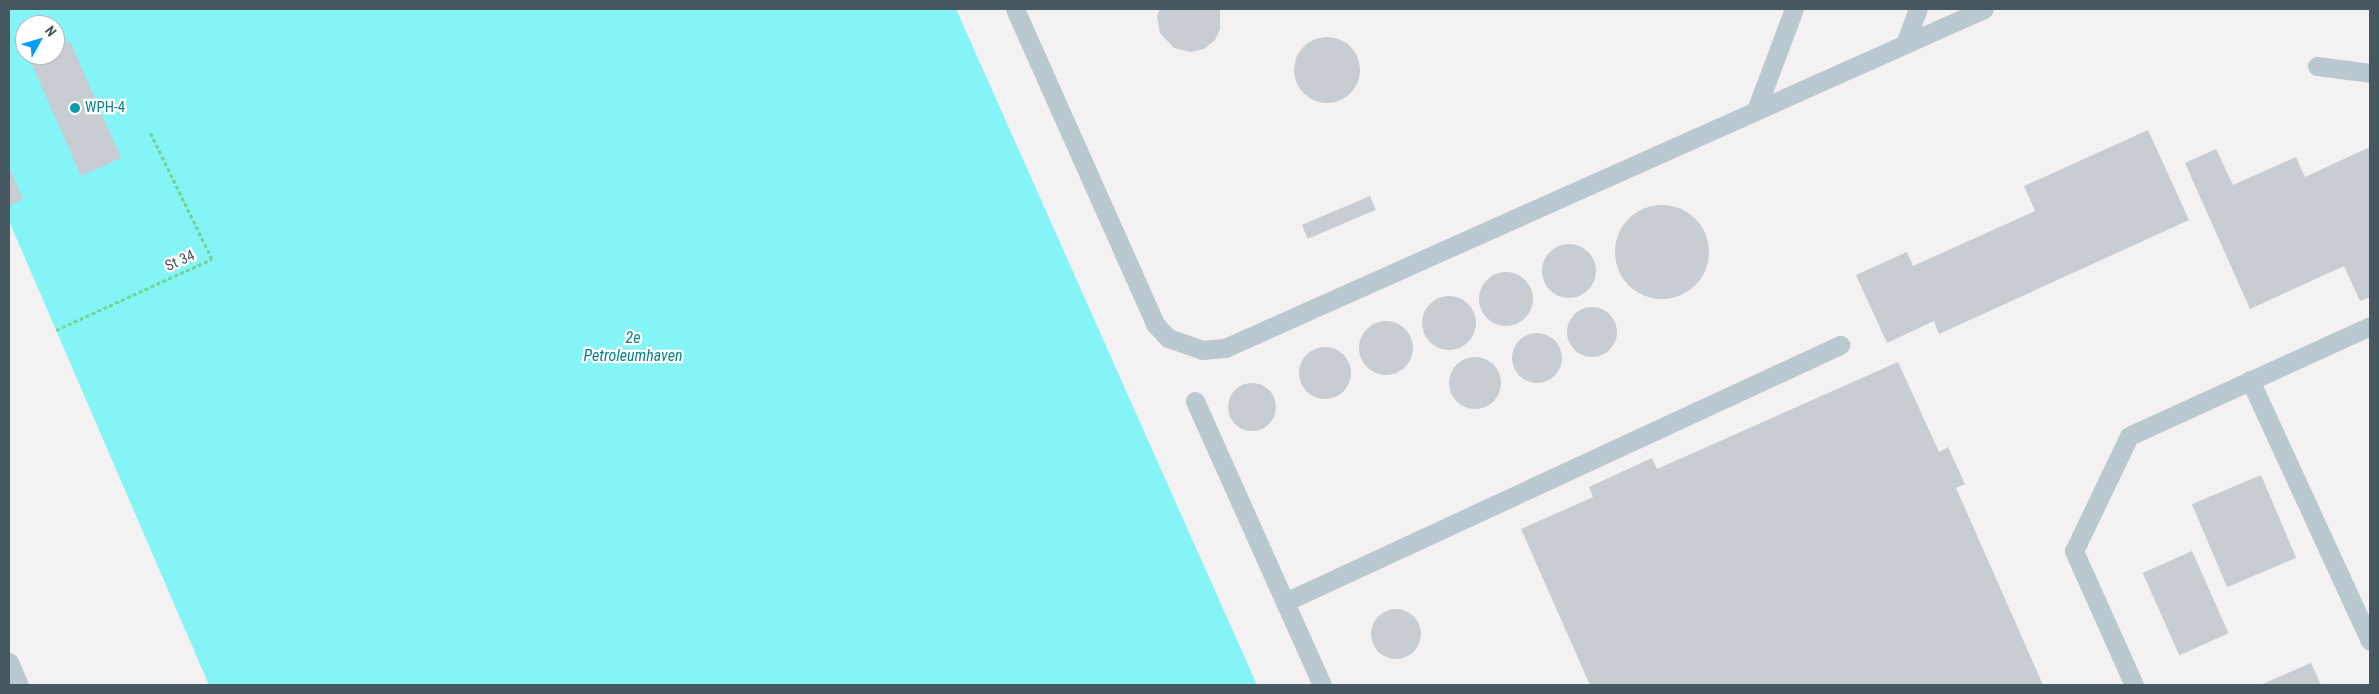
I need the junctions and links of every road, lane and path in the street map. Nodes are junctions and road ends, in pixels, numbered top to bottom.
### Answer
1 (1015, 9) edge
2 (1794, 9) edge
3 (1918, 9) edge
4 (1984, 9) edge
5 (1905, 44) junction
6 (2317, 66) dead end
7 (2370, 72) edge
8 (1756, 110) junction
9 (150, 132) dead end
10 (2370, 326) edge
11 (56, 330) dead end
12 (1840, 345) dead end
13 (2250, 380) junction
14 (1195, 401) dead end
15 (1285, 602) junction
16 (2369, 633) edge
17 (9, 662) edge
18 (19, 685) edge
19 (1322, 685) edge
20 (2134, 685) edge

1 - 8 lane
2 - 8 lane
3 - 5 lane
4 - 5 lane
5 - 8 lane
6 - 7 lane
9 - 11 path, St 34
10 - 13 lane
12 - 15 lane
13 - 16 lane
13 - 20 lane
14 - 15 lane
15 - 19 lane
17 - 18 lane

